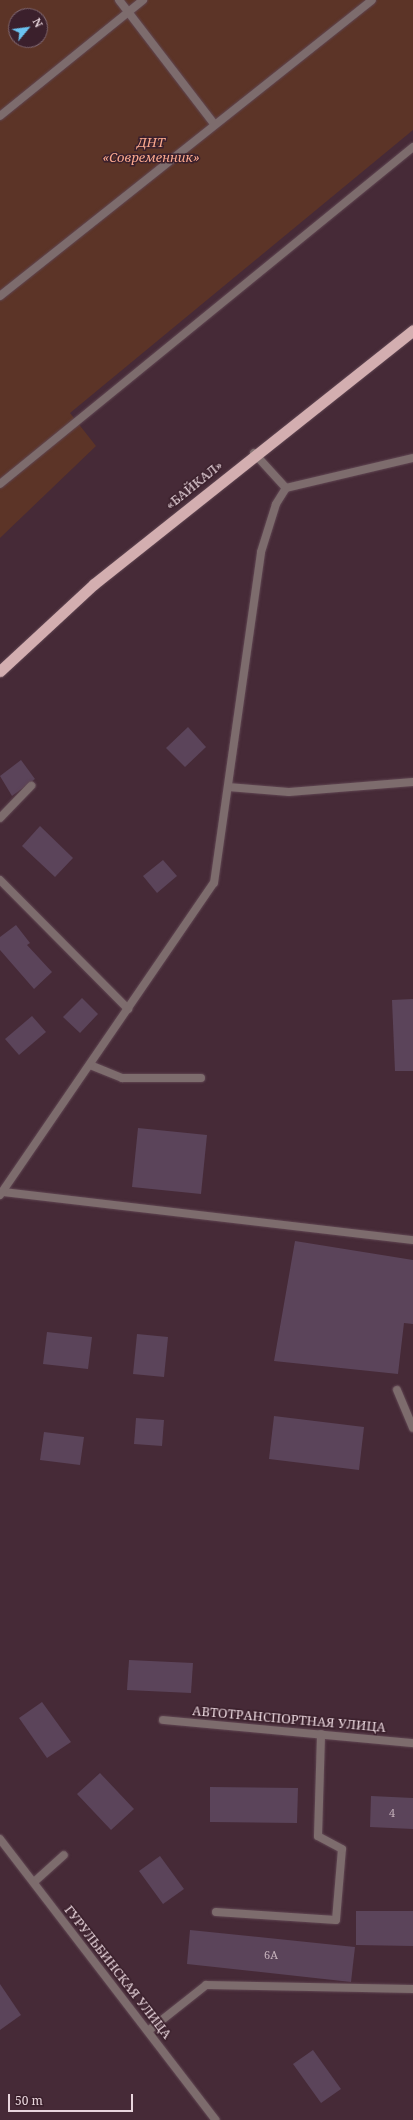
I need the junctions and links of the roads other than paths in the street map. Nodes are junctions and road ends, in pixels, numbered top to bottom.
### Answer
1 (119, 0) edge
2 (143, 0) edge
3 (372, 0) edge
4 (129, 12) junction
5 (0, 116) edge
6 (214, 124) junction
7 (413, 147) edge
8 (0, 296) edge
9 (413, 330) edge
10 (254, 453) junction
11 (413, 458) edge
12 (0, 484) edge
13 (286, 488) junction
14 (0, 671) edge
15 (413, 782) edge
16 (31, 786) dead end
17 (228, 787) junction
18 (0, 818) edge
19 (0, 880) edge
20 (128, 1008) junction
21 (90, 1065) junction
22 (201, 1078) dead end
23 (1, 1193) edge
24 (413, 1240) edge
25 (397, 1390) dead end
26 (413, 1428) edge
27 (163, 1720) dead end
28 (321, 1734) junction
29 (413, 1743) edge
30 (0, 1839) edge
31 (64, 1855) dead end
32 (34, 1882) junction
33 (216, 1912) dead end
34 (413, 1989) edge
35 (148, 2031) junction
36 (216, 2120) edge

1 - 4 street
2 - 4 street
3 - 6 street
4 - 5 street
4 - 6 street
6 - 8 street
7 - 12 street
9 - 10 highway, «БАЙКАЛ»
10 - 13 street
10 - 14 highway, «БАЙКАЛ»
11 - 13 street
13 - 17 street
15 - 17 street
16 - 18 street
17 - 20 street
19 - 20 street
20 - 21 street
21 - 22 street
21 - 23 street
23 - 24 street
25 - 26 street
27 - 28 street, АВТОТРАНСПОРТНАЯ УЛИЦА
28 - 29 street, АВТОТРАНСПОРТНАЯ УЛИЦА
28 - 33 street
30 - 32 street, ГУРУЛЬБИНСКАЯ УЛИЦА
31 - 32 street
32 - 35 street, ГУРУЛЬБИНСКАЯ УЛИЦА
34 - 35 street
35 - 36 street, ГУРУЛЬБИНСКАЯ УЛИЦА

